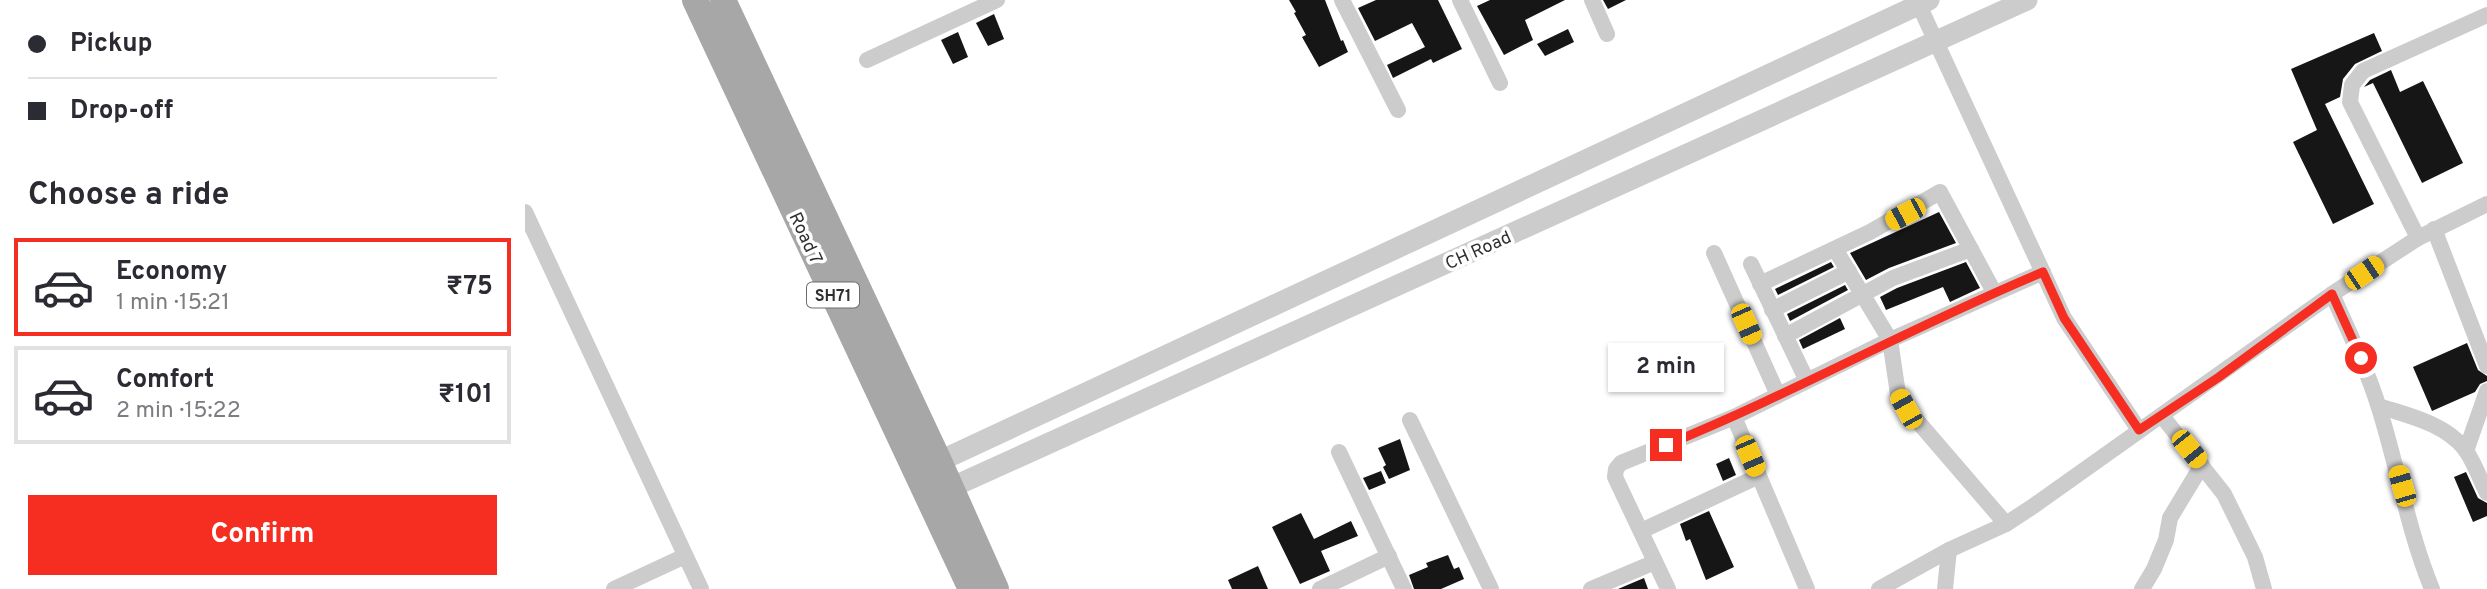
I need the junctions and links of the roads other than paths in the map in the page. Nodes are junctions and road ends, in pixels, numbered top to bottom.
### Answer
1 (695, 0) edge
2 (723, 0) edge
3 (997, 0) edge
4 (1342, 0) edge
5 (1460, 0) edge
6 (1592, 0) edge
7 (2027, 0) edge
8 (1924, 2) edge
9 (971, 6) edge
10 (2487, 15) edge
11 (1607, 34) dead end
12 (1935, 43) junction
13 (867, 60) dead end
14 (1500, 83) dead end
15 (1398, 110) dead end
16 (2487, 204) edge
17 (525, 212) edge
18 (2434, 229) junction
19 (2418, 238) junction
20 (1835, 248) junction
21 (1971, 249) junction
22 (1714, 253) dead end
23 (1751, 264) dead end
24 (1849, 271) junction
25 (2043, 272) junction
26 (1760, 284) junction
27 (1994, 292) junction
28 (1863, 294) junction
29 (2332, 294) junction
30 (1773, 310) junction
31 (1785, 336) junction
32 (1890, 340) junction
33 (2487, 366) edge
34 (1807, 381) junction
35 (2487, 391) edge
36 (1778, 395) junction
37 (2379, 405) junction
38 (2162, 416) junction
39 (1734, 417) junction
40 (1410, 420) dead end
41 (2139, 430) junction
42 (2466, 451) junction
43 (1339, 452) dead end
44 (2202, 465) junction
45 (928, 467) junction
46 (1759, 476) junction
47 (939, 493) junction
48 (2487, 493) edge
49 (2006, 524) junction
50 (1641, 531) junction
51 (1949, 550) junction
52 (685, 555) junction
53 (1389, 556) junction
54 (1655, 562) junction
55 (614, 589) edge
56 (701, 589) edge
57 (971, 589) edge
58 (996, 589) edge
59 (1320, 589) edge
60 (1404, 589) edge
61 (1491, 589) edge
62 (1591, 589) edge
63 (1668, 589) edge
64 (1807, 589) edge
65 (1879, 589) edge
66 (1945, 589) edge
67 (2142, 589) edge
68 (2264, 589) edge
69 (2432, 589) edge

1 - 45 main road, Road 7 / SH71
2 - 45 main road, Road 7 / SH71
3 - 9 street
4 - 15 street
5 - 14 street
6 - 11 street
7 - 12 street, CH Road
8 - 12 street
8 - 45 street, CH Road
9 - 13 street
10 - 19 street
12 - 25 street
12 - 47 street, CH Road
16 - 18 street
17 - 52 street
18 - 19 street
18 - 33 street
19 - 29 street
20 - 21 street
20 - 24 street
20 - 26 street
21 - 27 street
21 - 28 street
22 - 36 street
23 - 26 street
24 - 28 street
24 - 30 street
25 - 27 street
25 - 41 street
26 - 30 street
27 - 32 street
28 - 31 street
28 - 32 street
29 - 37 street
29 - 38 street
30 - 31 street
31 - 34 street
32 - 34 street
32 - 49 street
34 - 36 street
35 - 42 street
36 - 39 street
37 - 42 street
37 - 69 street
38 - 41 street
38 - 44 street
39 - 46 street
39 - 50 street
40 - 61 street
41 - 49 street
42 - 48 street
43 - 53 street
44 - 67 street
44 - 68 street
45 - 47 main road, Road 7 / SH71
46 - 50 street
46 - 64 street
47 - 57 main road, Road 7 / SH71
47 - 58 main road, Road 7 / SH71
49 - 51 street
50 - 54 street
51 - 65 street
51 - 66 street
52 - 55 street
52 - 56 street
53 - 59 street
53 - 60 street
54 - 62 street
54 - 63 street

